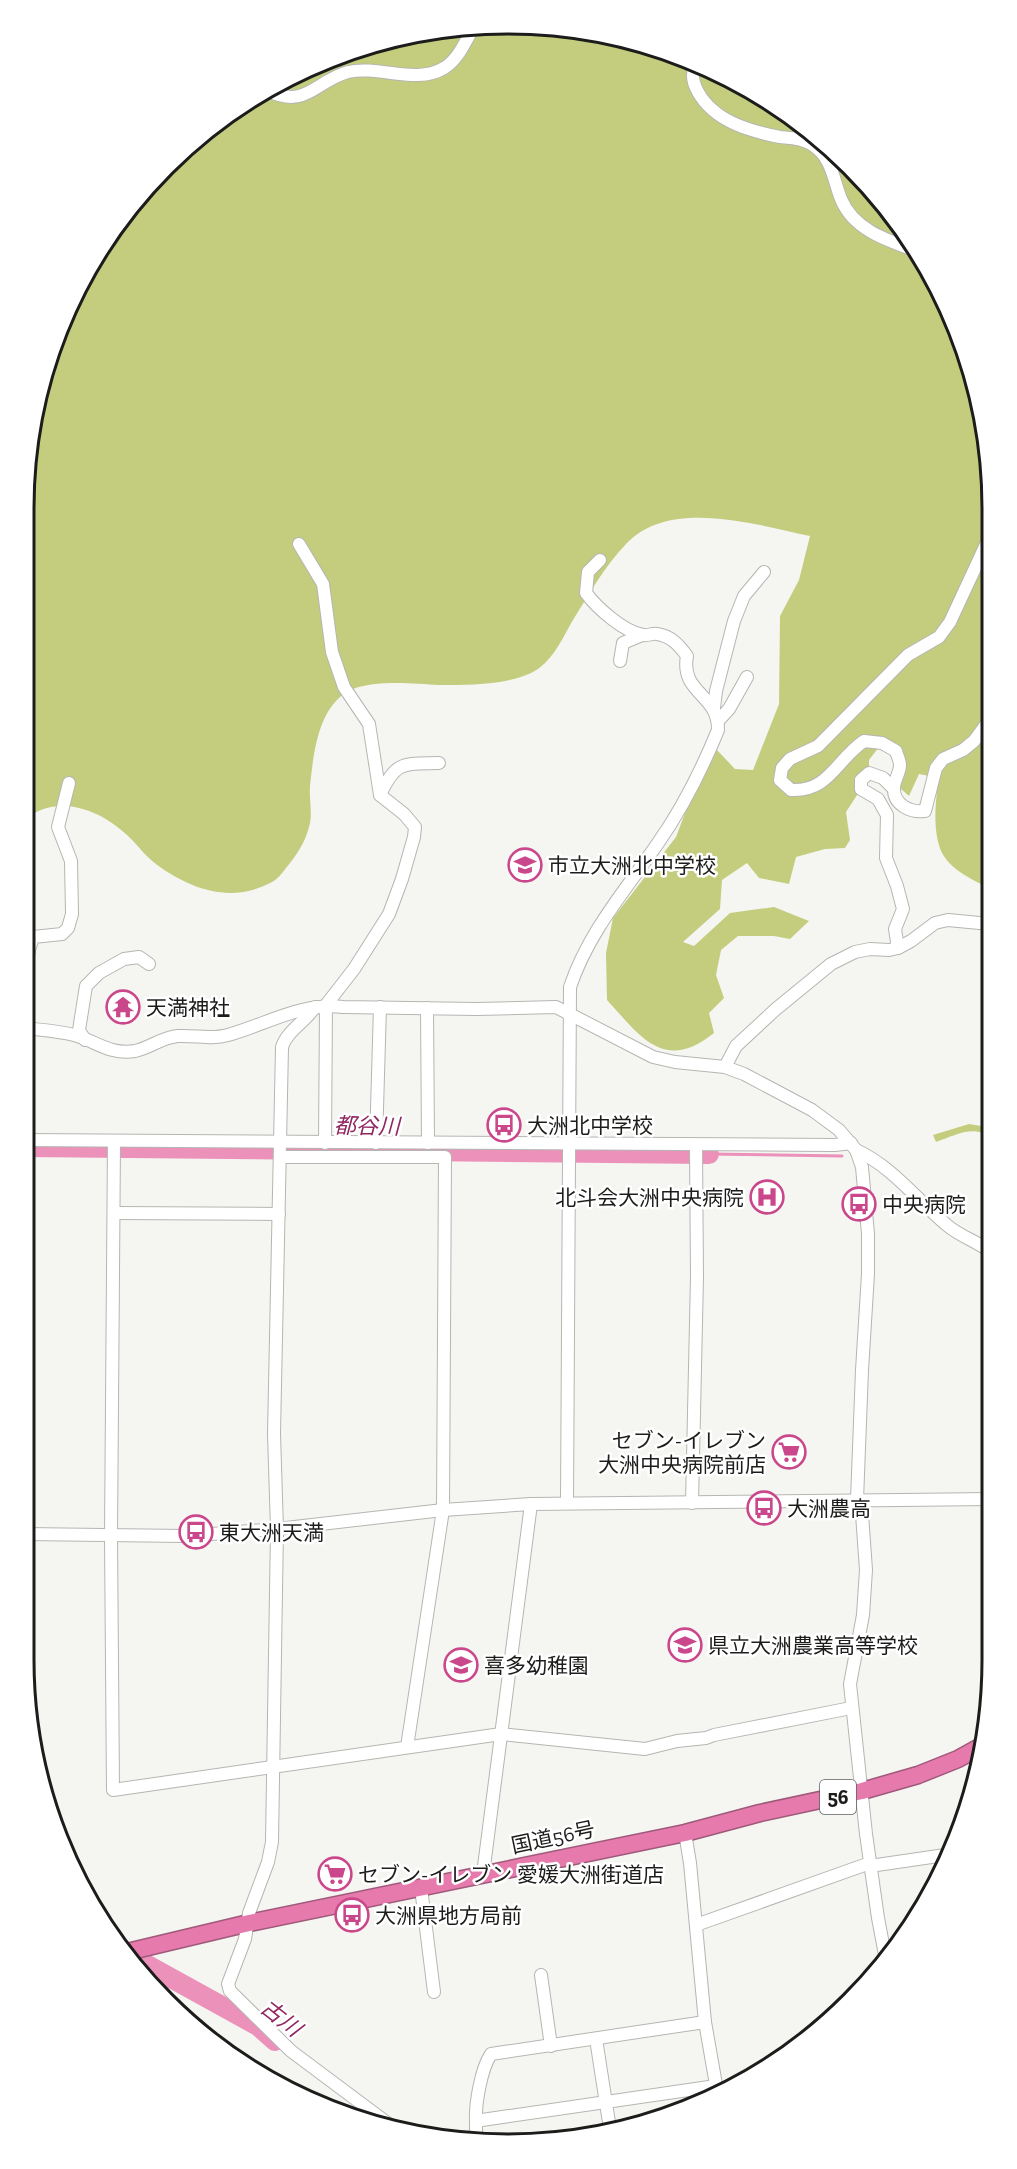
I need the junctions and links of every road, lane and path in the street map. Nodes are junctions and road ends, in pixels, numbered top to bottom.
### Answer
1 (468, 37) edge
2 (692, 72) edge
3 (277, 95) edge
4 (904, 246) edge
5 (299, 544) dead end
6 (982, 553) edge
7 (600, 560) dead end
8 (764, 572) dead end
9 (642, 635) junction
10 (620, 661) dead end
11 (747, 677) dead end
12 (714, 708) junction
13 (718, 721) junction
14 (982, 730) edge
15 (439, 763) dead end
16 (69, 783) dead end
17 (894, 789) junction
18 (380, 795) junction
19 (982, 923) edge
20 (34, 937) edge
21 (898, 948) junction
22 (149, 964) dead end
23 (320, 1006) junction
24 (380, 1007) junction
25 (428, 1008) junction
26 (570, 1014) junction
27 (34, 1029) edge
28 (85, 1040) junction
29 (725, 1067) junction
30 (34, 1141) edge
31 (326, 1143) junction
32 (376, 1143) junction
33 (428, 1143) junction
34 (114, 1146) junction
35 (853, 1147) junction
36 (280, 1150) junction
37 (568, 1150) junction
38 (445, 1151) junction
39 (696, 1151) junction
40 (114, 1213) junction
41 (279, 1214) junction
42 (982, 1247) edge
43 (982, 1499) edge
44 (859, 1500) junction
45 (567, 1503) junction
46 (692, 1503) junction
47 (531, 1504) junction
48 (443, 1510) junction
49 (277, 1529) junction
50 (34, 1534) edge
51 (111, 1536) junction
52 (851, 1708) junction
53 (501, 1734) junction
54 (407, 1747) junction
55 (973, 1750) edge
56 (274, 1766) junction
57 (862, 1791) junction
58 (685, 1833) junction
59 (940, 1855) edge
60 (870, 1864) junction
61 (483, 1874) junction
62 (421, 1888) junction
63 (249, 1923) junction
64 (696, 1925) junction
65 (884, 1950) edge
66 (137, 1955) edge
67 (541, 1975) dead end
68 (434, 1992) dead end
69 (705, 2022) junction
70 (596, 2039) junction
71 (551, 2046) junction
72 (716, 2087) edge
73 (703, 2092) edge
74 (605, 2102) junction
75 (377, 2115) edge
76 (476, 2122) junction
77 (609, 2123) edge
78 (476, 2133) edge

1 - 3 street
2 - 4 street
5 - 18 street
6 - 17 street
7 - 9 street
8 - 12 street
9 - 10 street
9 - 12 street
11 - 13 street
12 - 13 street
13 - 26 street
14 - 17 street
15 - 18 street
16 - 20 street
17 - 21 street
18 - 23 street
19 - 21 street
21 - 29 street
22 - 28 street
23 - 24 street
23 - 28 street
23 - 31 street
23 - 36 street
24 - 25 street
24 - 32 street
25 - 26 street
25 - 33 street
26 - 29 street
26 - 37 street
27 - 28 street
29 - 35 street
30 - 34 street
31 - 32 street
31 - 36 street
32 - 33 street
33 - 38 street
34 - 36 street
34 - 40 street
35 - 39 street
35 - 42 street
35 - 44 street
36 - 38 street
36 - 41 street
37 - 38 street
37 - 39 street
37 - 45 street
38 - 48 street
39 - 46 street
40 - 41 street
40 - 51 street
41 - 49 street
43 - 44 street
44 - 46 street
44 - 52 street
45 - 46 street
45 - 47 street
47 - 48 street
47 - 53 street
48 - 49 street
48 - 54 street
49 - 51 street
49 - 56 street
50 - 51 street
51 - 56 street
52 - 53 street
52 - 57 street
53 - 54 street
53 - 61 street
54 - 56 street
55 - 57 highway, 国道56号 / 56
56 - 63 street
57 - 58 highway, 国道56号 / 56
57 - 60 street
58 - 61 highway, 国道56号 / 56
58 - 64 street
59 - 60 street
60 - 64 street
60 - 65 street
61 - 62 highway, 国道56号 / 56
62 - 63 highway, 国道56号 / 56
62 - 68 street
63 - 66 highway, 国道56号 / 56
63 - 75 street
64 - 69 street
67 - 71 street
69 - 70 street
69 - 72 street
70 - 71 street
70 - 74 street
71 - 76 street
73 - 74 street
74 - 76 street
74 - 77 street
76 - 78 street

